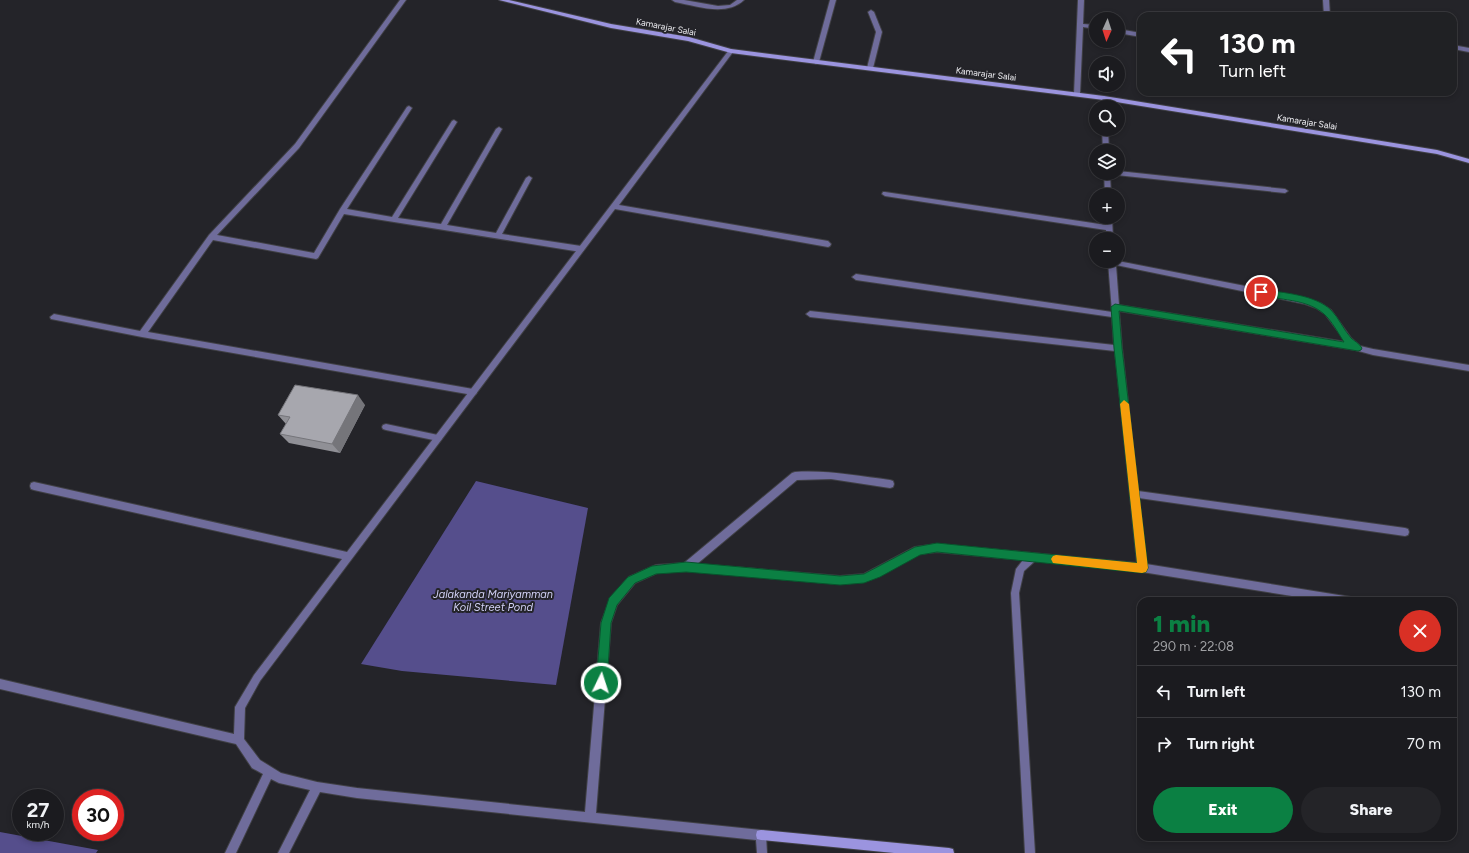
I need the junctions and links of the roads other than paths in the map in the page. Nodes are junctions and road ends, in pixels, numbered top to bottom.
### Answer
1 (403, 0) edge
2 (502, 0) edge
3 (675, 0) edge
4 (741, 0) edge
5 (833, 0) edge
6 (1081, 0) edge
7 (1326, 0) edge
8 (872, 12) dead end
9 (1327, 12) edge
10 (1079, 25) junction
11 (1089, 26) edge
12 (1125, 32) edge
13 (1137, 34) edge
14 (1457, 48) edge
15 (1469, 50) edge
16 (731, 51) junction
17 (816, 62) junction
18 (870, 68) junction
19 (1077, 94) junction
20 (1104, 98) joint
21 (409, 108) dead end
22 (454, 122) dead end
23 (499, 129) dead end
24 (1469, 161) edge
25 (1125, 174) edge
26 (529, 178) dead end
27 (1284, 191) dead end
28 (885, 194) dead end
29 (614, 206) junction
30 (342, 211) junction
31 (394, 219) junction
32 (1110, 224) edge
33 (443, 226) junction
34 (1110, 228) junction
35 (1110, 232) edge
36 (498, 236) junction
37 (211, 237) junction
38 (828, 244) dead end
39 (581, 249) junction
40 (1125, 265) edge
41 (1112, 268) edge
42 (856, 277) dead end
43 (1115, 311) junction
44 (810, 314) dead end
45 (54, 317) dead end
46 (142, 334) junction
47 (1118, 348) junction
48 (1358, 348) junction
49 (1469, 368) edge
50 (473, 392) junction
51 (386, 427) dead end
52 (438, 438) junction
53 (890, 484) dead end
54 (34, 486) dead end
55 (1134, 494) junction
56 (1405, 532) dead end
57 (349, 556) junction
58 (1033, 557) junction
59 (686, 567) junction
60 (1142, 568) junction
61 (1326, 597) edge
62 (0, 684) edge
63 (239, 740) junction
64 (269, 773) junction
65 (317, 787) junction
66 (590, 818) junction
67 (761, 835) junction
68 (230, 853) edge
69 (282, 853) edge
70 (762, 853) edge
71 (949, 853) edge
72 (1030, 853) edge

1 - 37 street
2 - 16 main road, Kamarajar Salai
3 - 4 street
5 - 17 street
6 - 10 street
7 - 9 street
8 - 18 street
10 - 11 street
10 - 19 street
12 - 13 street
14 - 15 street
16 - 17 main road, Kamarajar Salai
16 - 29 street
17 - 18 main road, Kamarajar Salai
18 - 19 main road, Kamarajar Salai
19 - 20 main road, Kamarajar Salai
20 - 24 main road, Kamarajar Salai
21 - 30 street
22 - 31 street
23 - 33 street
25 - 27 street
26 - 36 street
28 - 34 street
29 - 38 street
29 - 39 street
30 - 31 street
30 - 37 street
31 - 33 street
32 - 34 street
33 - 36 street
34 - 35 street
36 - 39 street
37 - 46 street
39 - 50 street
40 - 48 street
41 - 43 street
42 - 43 street
43 - 47 street
43 - 48 street
44 - 47 street
45 - 46 street
46 - 50 street
47 - 55 street
48 - 49 street
50 - 52 street
51 - 52 street
52 - 57 street
53 - 59 street
54 - 57 street
55 - 56 street
55 - 60 street
57 - 63 street
58 - 59 street
58 - 60 street
58 - 72 street
59 - 66 street
60 - 61 street
62 - 63 street
63 - 64 street
64 - 65 street
64 - 68 street
65 - 66 street
65 - 69 street
66 - 67 street
67 - 70 street
67 - 71 main road

